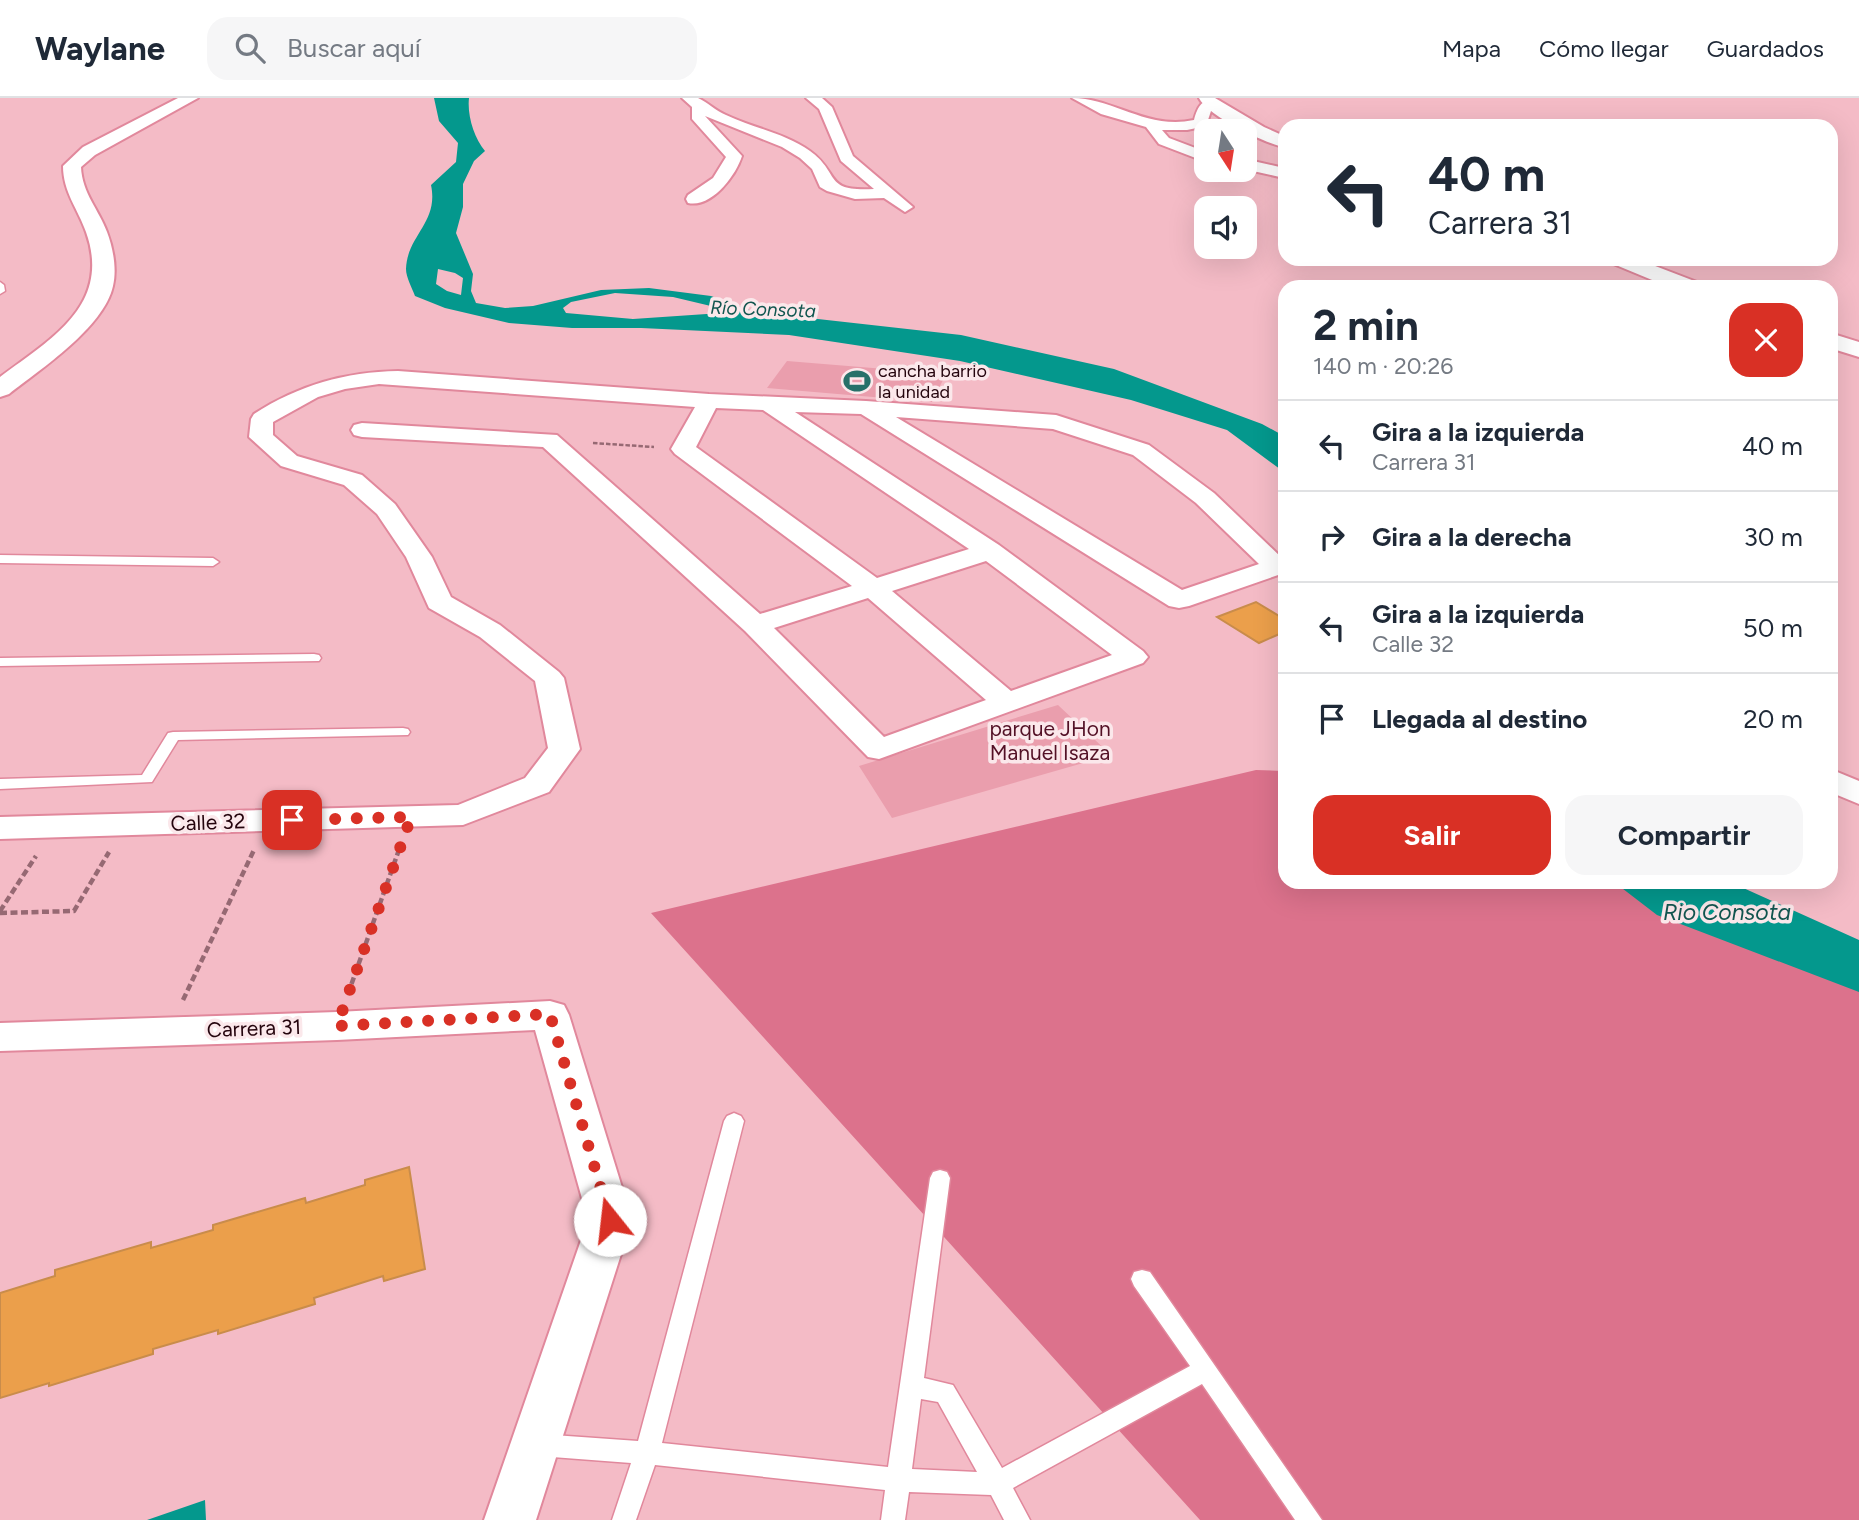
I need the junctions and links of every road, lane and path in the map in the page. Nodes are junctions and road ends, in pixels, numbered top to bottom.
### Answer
1 (190, 98) edge
2 (813, 98) edge
3 (1079, 98) edge
4 (1209, 101) edge
5 (693, 103) edge
6 (1146, 121) junction
7 (1278, 139) edge
8 (1194, 152) edge
9 (1257, 167) edge
10 (1278, 172) edge
11 (886, 193) junction
12 (694, 199) dead end
13 (905, 207) dead end
14 (1636, 266) edge
15 (1671, 280) edge
16 (0, 285) edge
17 (0, 291) edge
18 (1838, 343) edge
19 (1859, 350) edge
20 (0, 388) edge
21 (709, 401) junction
22 (769, 404) junction
23 (866, 408) junction
24 (362, 430) dead end
25 (550, 440) junction
26 (683, 449) junction
27 (990, 551) junction
28 (0, 559) edge
29 (213, 562) dead end
30 (1278, 569) edge
31 (1278, 573) edge
32 (873, 588) junction
33 (755, 625) junction
34 (314, 658) dead end
35 (0, 662) edge
36 (1007, 703) junction
37 (403, 732) dead end
38 (1838, 783) edge
39 (0, 784) edge
40 (1859, 794) edge
41 (411, 817) junction
42 (268, 820) junction
43 (125, 824) junction
44 (55, 826) junction
45 (0, 828) edge
46 (0, 912) edge
47 (337, 1026) junction
48 (168, 1031) junction
49 (0, 1037) edge
50 (734, 1121) dead end
51 (940, 1178) dead end
52 (1142, 1279) dead end
53 (1205, 1370) junction
54 (912, 1387) junction
55 (537, 1444) junction
56 (647, 1452) junction
57 (900, 1480) junction
58 (996, 1484) junction
59 (510, 1520) edge
60 (624, 1520) edge
61 (893, 1520) edge
62 (1018, 1520) edge
63 (1310, 1520) edge

1 - 20 main road
2 - 11 street
3 - 6 street
4 - 6 street
4 - 7 main road
5 - 11 street
5 - 12 street
6 - 8 street
9 - 10 street
11 - 13 street
14 - 15 main road
16 - 17 lane
18 - 19 main road
21 - 22 street
21 - 26 street
21 - 41 street, Calle 32
22 - 23 street
22 - 27 street
23 - 30 street
23 - 31 street
24 - 25 street
25 - 26 path
25 - 33 street
26 - 32 street
27 - 32 street
27 - 36 street
28 - 29 lane
32 - 33 street
32 - 36 street
33 - 36 street
34 - 35 lane
37 - 39 lane
38 - 40 street
41 - 42 street, Calle 32
41 - 47 path
42 - 43 street, Calle 32
42 - 48 path
43 - 44 street, Calle 32
43 - 46 path
44 - 45 street, Calle 32
44 - 46 path
47 - 48 street, Carrera 31
47 - 55 street, Carrera 31
48 - 49 street, Carrera 31
50 - 56 lane
51 - 54 lane
52 - 53 lane
53 - 58 lane
53 - 63 lane
54 - 57 lane
54 - 58 lane
55 - 56 lane
55 - 59 street
56 - 57 lane
56 - 60 lane
57 - 58 lane
57 - 61 lane
58 - 62 lane

